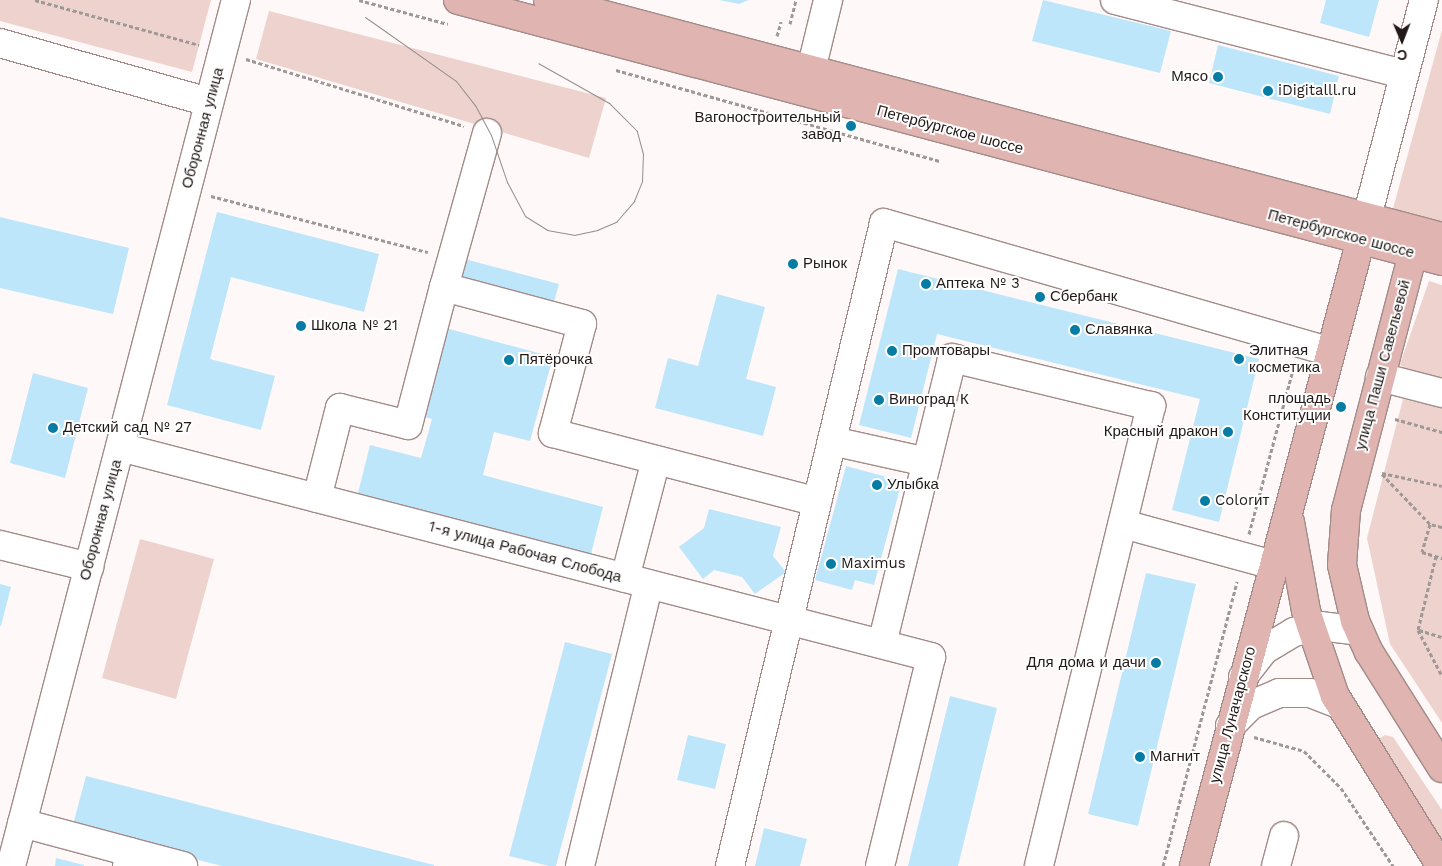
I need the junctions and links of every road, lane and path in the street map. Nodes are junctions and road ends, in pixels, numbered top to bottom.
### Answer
1 (36, 0) edge
2 (236, 0) edge
3 (458, 0) edge
4 (548, 0) edge
5 (796, 0) edge
6 (828, 0) edge
7 (1115, 0) edge
8 (1424, 0) edge
9 (498, 5) edge
10 (790, 24) dead end
11 (0, 43) edge
12 (222, 52) junction
13 (1404, 74) junction
14 (808, 81) junction
15 (209, 102) junction
16 (748, 107) dead end
17 (486, 133) joint
18 (940, 161) dead end
19 (208, 195) dead end
20 (1394, 225) junction
21 (1364, 228) junction
22 (1442, 237) edge
23 (1413, 253) junction
24 (451, 259) junction
25 (1442, 261) edge
26 (444, 287) junction
27 (1330, 352) junction
28 (1296, 358) dead end
29 (1380, 377) junction
30 (1442, 393) edge
31 (1395, 420) dead end
32 (1392, 429) dead end
33 (832, 440) junction
34 (120, 447) junction
35 (656, 460) junction
36 (926, 462) junction
37 (1383, 464) dead end
38 (1380, 473) junction
39 (1442, 486) edge
40 (317, 498) junction
41 (817, 502) junction
42 (1289, 508) junction
43 (1122, 524) junction
44 (1430, 524) junction
45 (1442, 527) edge
46 (0, 544) edge
47 (1436, 556) junction
48 (1243, 557) junction
49 (1442, 558) edge
50 (1273, 565) junction
51 (88, 567) junction
52 (637, 581) junction
53 (789, 620) junction
54 (1310, 628) junction
55 (1418, 630) junction
56 (1359, 631) junction
57 (1442, 637) edge
58 (882, 644) junction
59 (1440, 669) edge
60 (1442, 676) edge
61 (1243, 677) junction
62 (1339, 704) junction
63 (1199, 727) junction
64 (1229, 729) junction
65 (1442, 768) edge
66 (22, 823) junction
67 (1284, 836) dead end
68 (128, 859) edge
69 (11, 866) edge
70 (183, 866) edge
71 (580, 866) edge
72 (730, 866) edge
73 (880, 866) edge
74 (1039, 866) edge
75 (1163, 866) edge
76 (1194, 866) edge
77 (1276, 866) edge
78 (1393, 866) edge
79 (1442, 866) edge

1 - 12 path
2 - 12 street, Оборонная улица
3 - 9 main road, Петербургское шоссе
4 - 14 main road, Петербургское шоссе
5 - 10 path
6 - 14 street
7 - 13 street
8 - 13 street
9 - 14 main road, Петербургское шоссе
11 - 15 street
12 - 15 street, Оборонная улица
12 - 17 path
13 - 21 street
14 - 21 main road, Петербургское шоссе
15 - 34 street, Оборонная улица
16 - 18 path
17 - 24 street
19 - 24 path
20 - 21 main road
20 - 22 main road, Петербургское шоссе
20 - 23 main road
21 - 23 main road, Петербургское шоссе
21 - 27 main road
23 - 25 main road, Петербургское шоссе
23 - 29 main road, улица Паши Савельевой
24 - 26 street
26 - 35 street
26 - 40 street
27 - 33 street
27 - 42 main road
28 - 48 path
29 - 30 street
29 - 56 main road, улица Паши Савельевой
31 - 32 path
33 - 36 street
33 - 41 street
34 - 40 street, 1-я улица Рабочая Слобода
34 - 51 street, Оборонная улица
35 - 41 street
35 - 52 street
36 - 43 street
36 - 58 street
37 - 38 path
38 - 39 path
38 - 44 path
40 - 52 street, 1-я улица Рабочая Слобода
41 - 53 street
42 - 50 main road
42 - 54 main road
43 - 48 street
43 - 74 street
44 - 45 path
44 - 47 path
46 - 51 street
47 - 49 path
47 - 55 path
48 - 50 street
48 - 63 path
50 - 61 main road, улица Луначарского
51 - 66 street, Оборонная улица
52 - 53 street, 1-я улица Рабочая Слобода
52 - 71 street
53 - 58 street, 1-я улица Рабочая Слобода
53 - 72 street
54 - 56 street
54 - 61 street
54 - 62 main road
55 - 57 path
55 - 59 path
56 - 65 main road, улица Паши Савельевой
58 - 73 street, 1-я улица Рабочая Слобода
59 - 60 path
61 - 64 main road, улица Луначарского
62 - 64 street
62 - 79 main road
63 - 64 path
63 - 75 path
64 - 76 main road, улица Луначарского
64 - 78 path
66 - 68 street
66 - 69 street, Оборонная улица
67 - 77 street
68 - 70 street

